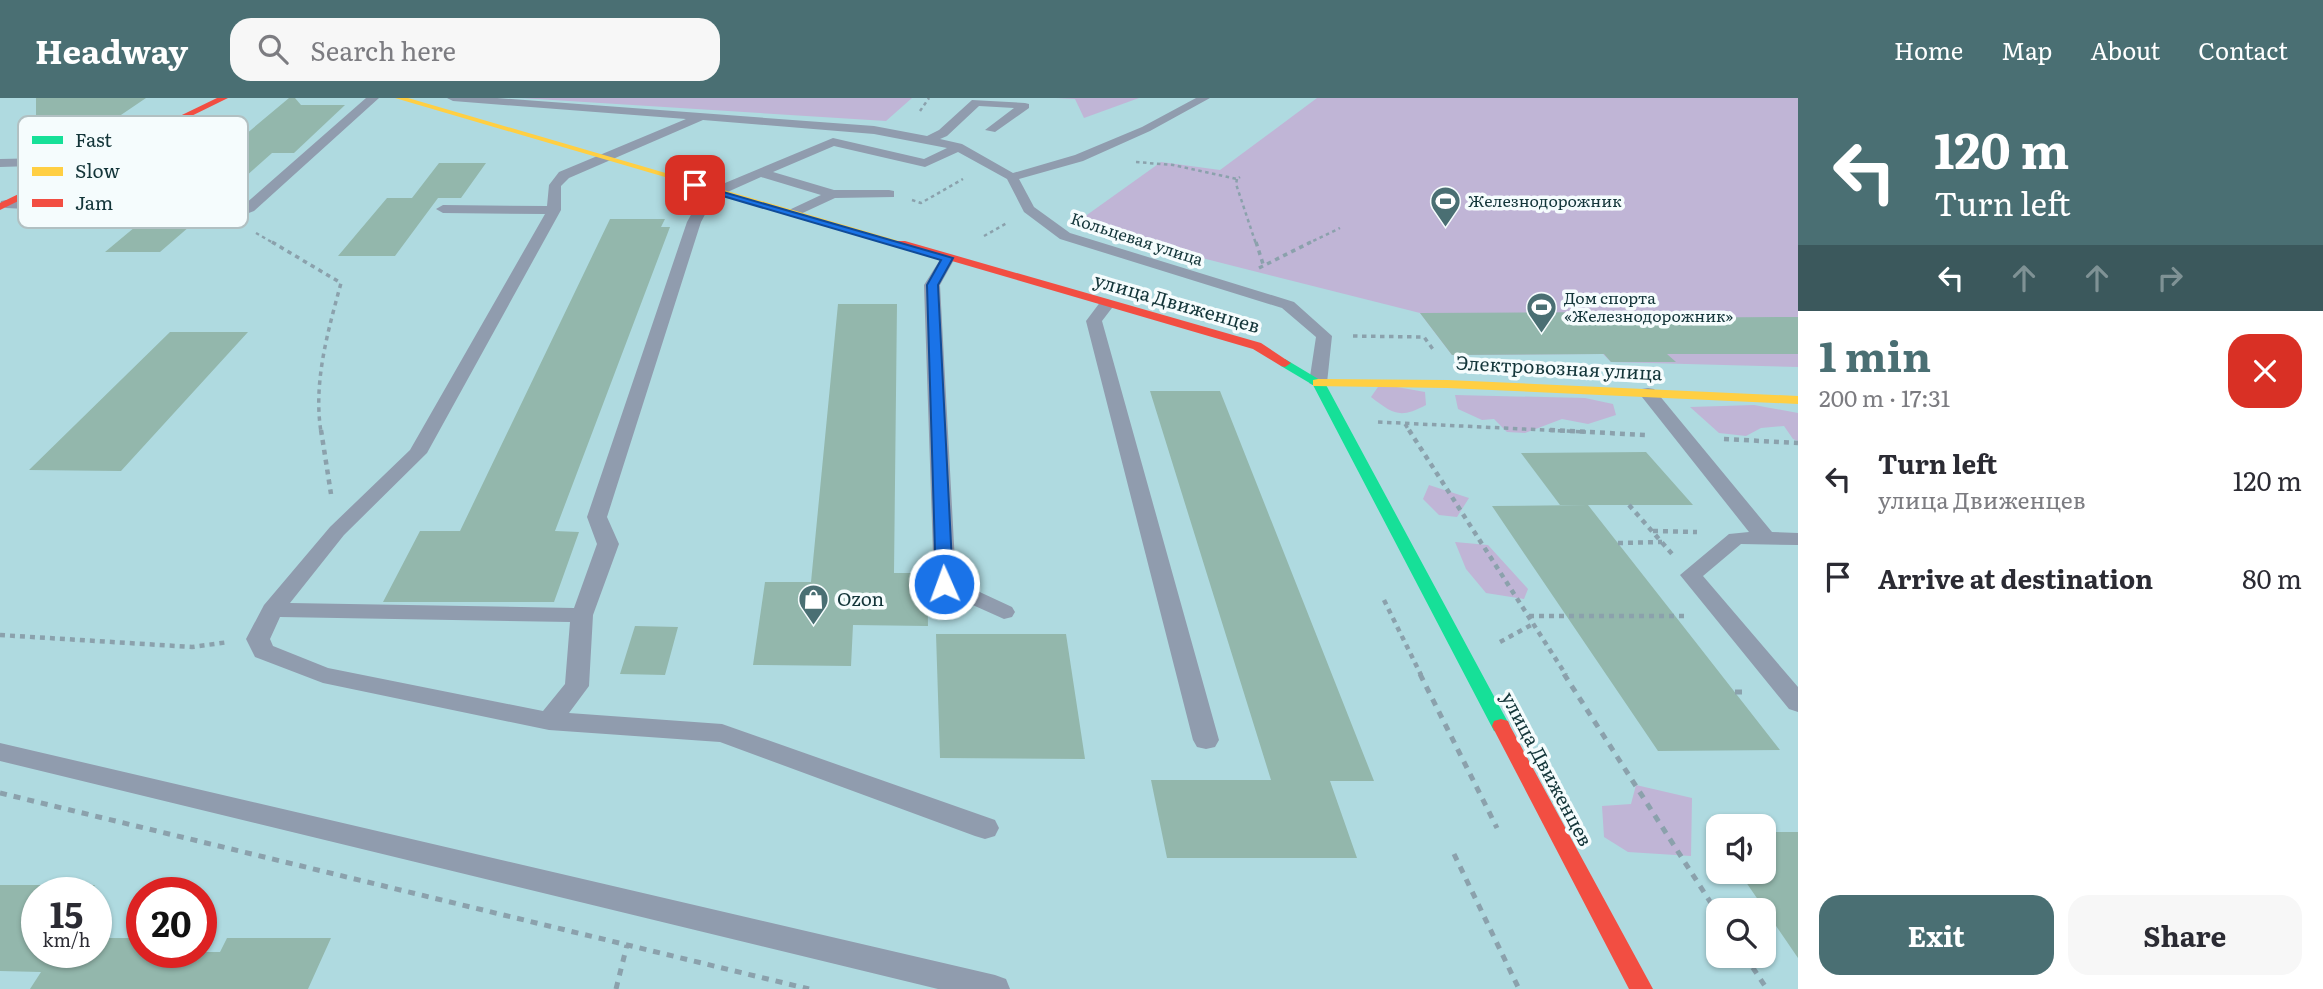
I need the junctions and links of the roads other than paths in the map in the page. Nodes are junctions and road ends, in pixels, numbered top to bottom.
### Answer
1 (224, 98) edge
2 (373, 98) edge
3 (399, 98) edge
4 (453, 98) edge
5 (1205, 98) edge
6 (187, 116) edge
7 (701, 117) junction
8 (991, 130) dead end
9 (930, 139) junction
10 (958, 147) junction
11 (604, 158) junction
12 (0, 163) edge
13 (18, 163) edge
14 (761, 173) junction
15 (1012, 177) junction
16 (718, 191) junction
17 (833, 194) junction
18 (889, 194) dead end
19 (248, 208) edge
20 (443, 209) dead end
21 (554, 210) junction
22 (794, 213) junction
23 (948, 258) junction
24 (1107, 304) junction
25 (1318, 383) junction
26 (1648, 393) junction
27 (1798, 400) edge
28 (1766, 539) junction
29 (1798, 539) edge
30 (272, 611) junction
31 (1004, 612) dead end
32 (582, 615) junction
33 (1798, 703) edge
34 (549, 721) junction
35 (1206, 740) dead end
36 (0, 752) edge
37 (985, 828) dead end
38 (995, 989) edge
39 (1641, 989) edge

1 - 6 street
2 - 19 lane
3 - 11 street, улица Движенцев
4 - 7 lane
5 - 15 lane
7 - 9 lane
7 - 11 lane
8 - 9 lane
9 - 10 lane
10 - 14 lane
10 - 15 lane
11 - 16 street, улица Движенцев
11 - 21 lane
12 - 13 lane
14 - 16 lane
14 - 17 lane
15 - 25 lane, Кольцевая улица
16 - 22 street, улица Движенцев
16 - 32 lane
17 - 18 lane
17 - 22 lane
20 - 21 lane
21 - 30 lane
22 - 23 street, улица Движенцев
23 - 24 street, улица Движенцев
23 - 31 lane
24 - 25 street, улица Движенцев
24 - 35 lane
25 - 26 street, Электровозная улица
25 - 39 street, улица Движенцев
26 - 27 street, Электровозная улица
26 - 28 lane
28 - 29 lane
28 - 33 lane
30 - 32 lane
30 - 34 lane
32 - 34 lane
34 - 37 lane
36 - 38 lane

